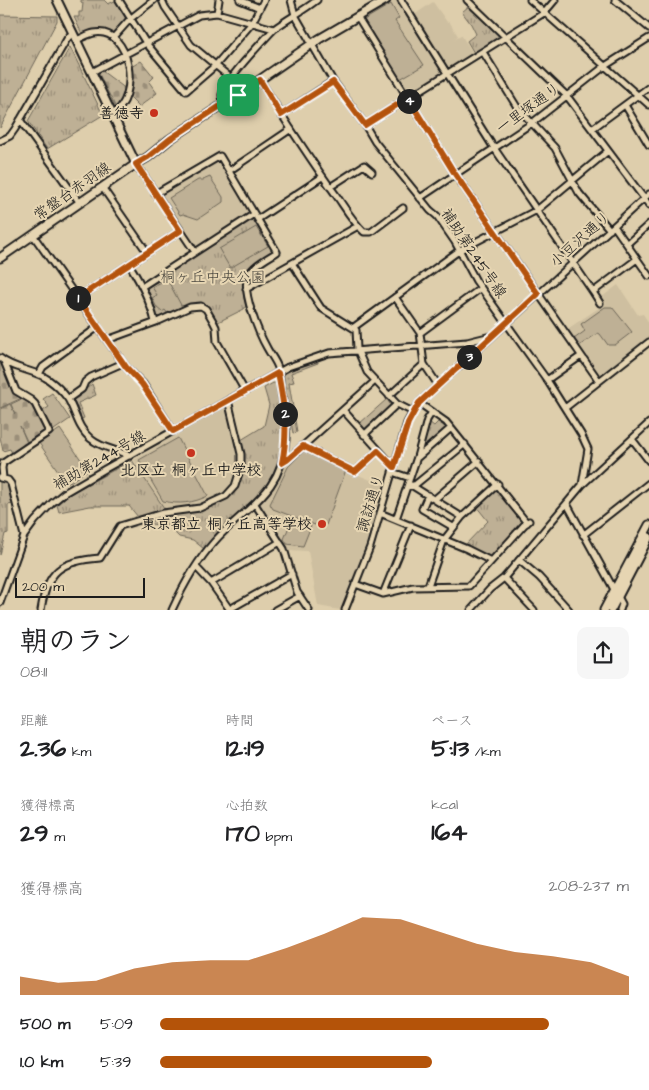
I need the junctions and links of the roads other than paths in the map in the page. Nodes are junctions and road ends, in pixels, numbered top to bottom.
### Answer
1 (57, 0) edge
2 (119, 0) edge
3 (154, 0) edge
4 (162, 0) edge
5 (218, 0) edge
6 (240, 0) edge
7 (264, 0) edge
8 (286, 0) edge
9 (317, 0) edge
10 (386, 0) edge
11 (401, 0) edge
12 (466, 0) edge
13 (530, 0) edge
14 (555, 0) edge
15 (615, 0) edge
16 (292, 1) edge
17 (260, 8) junction
18 (217, 13) junction
19 (544, 13) junction
20 (295, 15) junction
21 (357, 16) junction
22 (130, 19) junction
23 (252, 23) junction
24 (178, 25) junction
25 (649, 28) edge
26 (274, 29) junction
27 (72, 32) junction
28 (114, 37) junction
29 (505, 38) junction
30 (649, 38) edge
31 (76, 40) junction
32 (146, 43) junction
33 (312, 44) junction
34 (483, 52) junction
35 (124, 54) junction
36 (215, 66) junction
37 (604, 66) junction
38 (92, 72) junction
39 (448, 74) junction
40 (232, 79) junction
41 (260, 80) junction
42 (333, 82) junction
43 (649, 87) edge
44 (638, 95) junction
45 (566, 96) junction
46 (408, 98) junction
47 (223, 103) junction
48 (625, 105) junction
49 (649, 105) edge
50 (112, 114) junction
51 (281, 115) junction
52 (20, 120) junction
53 (532, 123) junction
54 (365, 125) junction
55 (291, 128) junction
56 (592, 129) junction
57 (0, 141) edge
58 (649, 145) edge
59 (494, 148) junction
60 (608, 151) junction
61 (136, 164) junction
62 (229, 171) junction
63 (372, 172) dead end
64 (455, 174) junction
65 (322, 177) junction
66 (572, 180) junction
67 (330, 187) junction
68 (102, 188) junction
69 (155, 194) junction
70 (649, 194) edge
71 (420, 198) junction
72 (644, 199) junction
73 (80, 203) junction
74 (649, 205) edge
75 (403, 208) dead end
76 (537, 210) junction
77 (256, 216) junction
78 (649, 224) edge
79 (358, 226) junction
80 (612, 228) junction
81 (180, 231) junction
82 (496, 232) junction
83 (33, 235) junction
84 (627, 244) junction
85 (460, 250) junction
86 (147, 252) junction
87 (194, 252) junction
88 (0, 258) edge
89 (637, 259) junction
90 (573, 262) junction
91 (292, 263) junction
92 (129, 264) junction
93 (649, 276) edge
94 (143, 286) junction
95 (481, 288) junction
96 (246, 289) junction
97 (593, 292) junction
98 (538, 294) junction
99 (396, 297) junction
100 (78, 298) junction
101 (600, 303) dead end
102 (155, 322) junction
103 (506, 323) junction
104 (98, 327) junction
105 (354, 328) junction
106 (420, 333) junction
107 (491, 336) junction
108 (107, 340) junction
109 (649, 342) edge
110 (422, 344) junction
111 (357, 349) junction
112 (581, 356) junction
113 (2, 360) edge
114 (123, 363) junction
115 (424, 364) junction
116 (278, 373) junction
117 (39, 374) junction
118 (547, 380) junction
119 (375, 381) junction
120 (599, 381) junction
121 (438, 385) junction
122 (245, 391) junction
123 (389, 396) junction
124 (68, 399) junction
125 (228, 400) junction
126 (419, 403) junction
127 (397, 404) junction
128 (565, 408) junction
129 (343, 410) junction
130 (413, 412) junction
131 (432, 412) junction
132 (649, 423) edge
133 (451, 428) junction
134 (173, 431) junction
135 (364, 435) junction
136 (632, 439) junction
137 (465, 444) junction
138 (303, 446) junction
139 (378, 451) junction
140 (130, 456) junction
141 (417, 458) junction
142 (479, 461) junction
143 (649, 461) edge
144 (282, 463) junction
145 (393, 470) junction
146 (2, 478) edge
147 (649, 483) edge
148 (409, 484) junction
149 (498, 484) junction
150 (582, 485) junction
151 (428, 495) junction
152 (435, 499) junction
153 (255, 504) junction
154 (566, 504) junction
155 (380, 513) junction
156 (462, 517) junction
157 (396, 519) junction
158 (649, 524) edge
159 (411, 526) junction
160 (453, 527) junction
161 (583, 535) junction
162 (24, 536) junction
163 (649, 537) edge
164 (444, 540) junction
165 (280, 542) junction
166 (519, 560) junction
167 (492, 561) junction
168 (196, 567) junction
169 (292, 574) junction
170 (504, 578) junction
171 (210, 583) junction
172 (355, 584) junction
173 (428, 586) junction
174 (614, 589) junction
175 (383, 594) junction
176 (300, 596) junction
177 (618, 596) junction
178 (0, 603) edge
179 (230, 609) edge
180 (41, 610) edge
181 (172, 610) edge
182 (275, 610) edge
183 (309, 610) edge
184 (345, 610) edge
185 (471, 610) edge
186 (534, 610) edge
187 (569, 610) edge
188 (604, 610) edge
189 (611, 610) edge
190 (620, 610) edge

1 - 27 main road
2 - 22 street
3 - 22 street
4 - 24 street
5 - 18 street
6 - 17 street
7 - 17 street
8 - 16 street
9 - 20 street
10 - 21 main road, 常盤台赤羽線
11 - 39 street
12 - 29 street
13 - 19 street
14 - 19 street
15 - 25 street
16 - 20 street
17 - 23 street
18 - 23 street
18 - 24 street
19 - 29 street
19 - 37 street
20 - 26 street
20 - 33 street, 補助第245号線
21 - 33 main road, 常盤台赤羽線
21 - 46 street
22 - 28 street
22 - 32 street
23 - 26 street
23 - 36 street
24 - 32 street
24 - 36 street
26 - 40 street
27 - 31 main road
27 - 52 street
28 - 31 street
28 - 35 street
29 - 34 street
29 - 45 street
30 - 37 street, 一里塚通り
31 - 38 main road
32 - 35 street
32 - 36 street
33 - 41 main road, 常盤台赤羽線
33 - 42 street, 補助第245号線
34 - 39 street
34 - 53 street
35 - 38 street
35 - 50 street
36 - 40 street
37 - 44 street
37 - 45 street, 一里塚通り
38 - 50 main road
39 - 46 street
39 - 59 street
40 - 47 street
41 - 47 main road, 常盤台赤羽線
41 - 51 street
42 - 51 street
42 - 54 street, 補助第245号線
43 - 44 street
44 - 48 street
44 - 49 street
45 - 53 street, 一里塚通り
45 - 56 street
46 - 54 street
46 - 64 street
47 - 61 main road, 常盤台赤羽線
48 - 56 street
48 - 58 street
50 - 61 main road
51 - 55 street
52 - 57 street
52 - 73 street
53 - 59 street, 一里塚通り
53 - 66 street
54 - 71 street, 補助第245号線
55 - 62 street
55 - 65 street
56 - 60 street
59 - 64 street, 一里塚通り
59 - 76 street
60 - 66 street
60 - 72 street
61 - 68 main road, 常盤台赤羽線
61 - 69 street
62 - 69 street
62 - 77 street
63 - 67 street
64 - 71 street, 一里塚通り
64 - 82 street
65 - 67 street
65 - 77 street
66 - 76 street
66 - 80 street
67 - 79 street
68 - 73 main road, 常盤台赤羽線
68 - 86 street
69 - 81 street
70 - 72 street, 小豆沢通り
71 - 85 street, 補助第245号線
72 - 74 street
72 - 80 street, 小豆沢通り
73 - 83 main road, 常盤台赤羽線
75 - 79 street
76 - 82 street
76 - 90 street
77 - 87 street
77 - 96 street
78 - 84 street
79 - 91 street
80 - 84 street
80 - 90 street, 小豆沢通り
81 - 86 street
81 - 87 street
82 - 85 street
82 - 98 street
83 - 88 main road, 常盤台赤羽線
83 - 100 street
84 - 89 street
85 - 95 street, 補助第245号線
85 - 99 street
86 - 92 street
87 - 94 street
89 - 93 street
89 - 97 street
90 - 97 street
90 - 98 street, 小豆沢通り
91 - 96 street
91 - 105 street
92 - 94 street
92 - 100 street
94 - 102 street
95 - 103 street, 補助第245号線
95 - 106 street
96 - 116 street
97 - 101 street
98 - 103 street, 小豆沢通り
98 - 112 street
99 - 105 street
99 - 106 street
100 - 104 street
102 - 108 street
102 - 122 street
103 - 107 street, 諏訪通り
103 - 118 street, 補助第245号線
104 - 108 street
104 - 117 street
105 - 111 street
106 - 110 street
107 - 110 street, 補助第244号線
107 - 121 street, 諏訪通り
108 - 114 street
109 - 120 street
110 - 111 street, 補助第244号線
110 - 115 street
111 - 116 street, 補助第244号線
111 - 119 street
112 - 118 street
112 - 120 street
113 - 117 street
113 - 146 street
114 - 124 street
114 - 134 street
115 - 121 street
115 - 123 street
116 - 122 street, 補助第244号線
116 - 144 street
117 - 124 street
118 - 128 street, 補助第245号線
119 - 123 street
119 - 129 street
120 - 128 street
121 - 126 street, 諏訪通り
122 - 125 street, 補助第244号線
123 - 127 street
124 - 140 street
125 - 134 street, 補助第244号線
125 - 180 street
126 - 130 street, 諏訪通り
126 - 131 street
127 - 130 street
127 - 135 street
128 - 150 street, 補助第245号線
129 - 135 street
129 - 138 street
130 - 145 street, 諏訪通り
131 - 133 street
131 - 141 street
132 - 136 street
133 - 137 street
133 - 141 street
134 - 140 street, 補助第244号線
135 - 139 street
136 - 143 street
136 - 150 street
137 - 142 street
137 - 148 street
138 - 139 street
138 - 144 street
139 - 145 street
140 - 162 street, 補助第244号線
141 - 148 street
142 - 149 street
142 - 152 street
144 - 153 street
145 - 148 street
145 - 155 street, 諏訪通り
146 - 162 street
147 - 161 street
148 - 151 street
148 - 157 street
149 - 156 street
149 - 167 street
150 - 154 street, 補助第245号線
151 - 152 street
151 - 160 street
152 - 156 street
153 - 165 street
153 - 168 street
154 - 161 street
154 - 166 street, 補助第245号線
155 - 157 street
155 - 172 street, 諏訪通り
156 - 160 street
157 - 159 street
158 - 174 main road
159 - 164 street
159 - 175 street
160 - 164 street
161 - 174 street
162 - 178 street, 補助第244号線
163 - 177 main road
164 - 167 street
164 - 173 street
165 - 169 street
165 - 171 street
166 - 170 street, 補助第245号線
166 - 187 street
167 - 173 street
168 - 171 street
168 - 181 street
169 - 176 street
169 - 179 street
170 - 185 street, 補助第245号線
170 - 186 street
171 - 179 street
172 - 175 street
172 - 184 street, 諏訪通り
173 - 175 street
174 - 177 street
174 - 188 main road
176 - 182 street
176 - 183 street
177 - 189 main road
177 - 190 street

